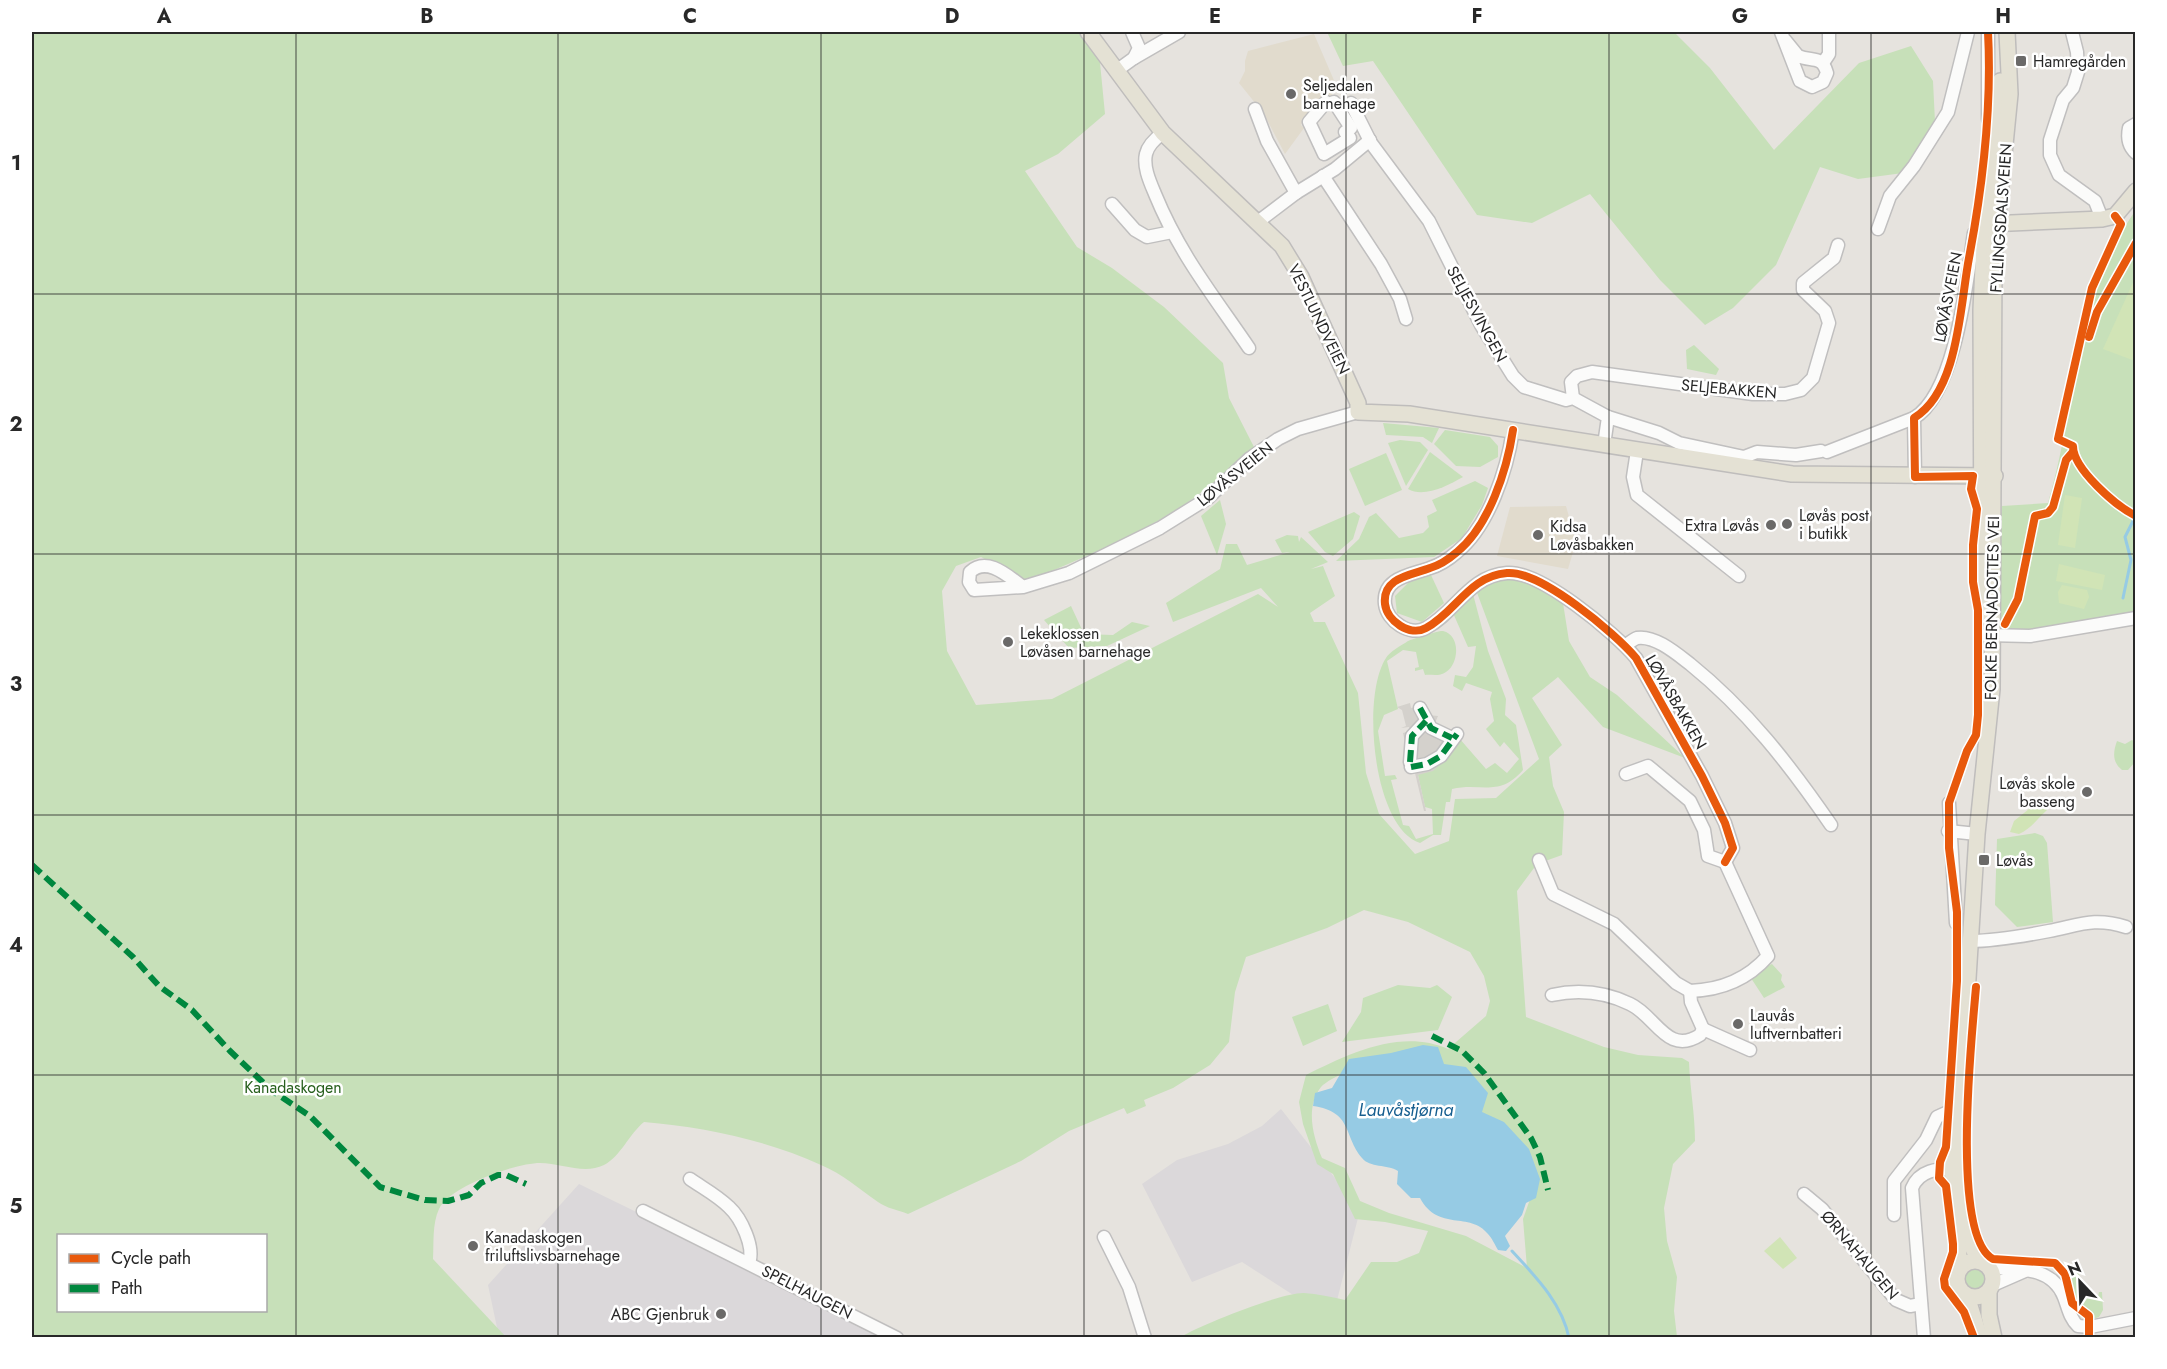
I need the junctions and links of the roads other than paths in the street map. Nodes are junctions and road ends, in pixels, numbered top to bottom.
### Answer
1 (1088, 32) edge
2 (1132, 32) edge
3 (1179, 32) edge
4 (1829, 32) edge
5 (1968, 32) edge
6 (1988, 32) edge
7 (1998, 32) edge
8 (2007, 32) edge
9 (2072, 32) edge
10 (1783, 36) edge
11 (1134, 58) junction
12 (1823, 63) junction
13 (1116, 71) junction
14 (1351, 103) dead end
15 (1255, 109) dead end
16 (1988, 119) dead end
17 (2136, 124) edge
18 (1164, 133) junction
19 (1370, 140) junction
20 (2136, 153) edge
21 (1323, 176) junction
22 (2136, 191) edge
23 (1296, 193) junction
24 (1112, 204) dead end
25 (2102, 219) junction
26 (1259, 221) junction
27 (1986, 227) junction
28 (1878, 229) dead end
29 (1172, 232) junction
30 (1838, 245) dead end
31 (1406, 319) dead end
32 (1249, 348) dead end
33 (1573, 398) junction
34 (1358, 412) junction
35 (1608, 417) junction
36 (1914, 418) junction
37 (1513, 430) junction
38 (1604, 445) junction
39 (1637, 450) junction
40 (1986, 472) junction
41 (1915, 477) junction
42 (1739, 576) dead end
43 (1023, 587) dead end
44 (2136, 618) edge
45 (1990, 635) junction
46 (1626, 645) junction
47 (1420, 708) dead end
48 (1426, 722) junction
49 (1626, 774) dead end
50 (1949, 803) dead end
51 (1831, 825) dead end
52 (1948, 831) junction
53 (1977, 834) junction
54 (1539, 860) dead end
55 (1725, 862) junction
56 (1956, 922) dead end
57 (2126, 927) dead end
58 (1970, 941) junction
59 (1690, 991) junction
60 (1552, 995) dead end
61 (1703, 1029) junction
62 (1750, 1050) dead end
63 (1959, 1118) junction
64 (1958, 1168) junction
65 (690, 1179) dead end
66 (1804, 1194) dead end
67 (644, 1211) dead end
68 (1894, 1215) dead end
69 (1104, 1237) dead end
70 (749, 1263) junction
71 (1987, 1265) junction
72 (1960, 1268) junction
73 (2026, 1271) junction
74 (1991, 1288) junction
75 (1968, 1296) junction
76 (1921, 1304) junction
77 (2136, 1318) edge
78 (897, 1338) edge
79 (1145, 1338) edge
80 (1924, 1338) edge
81 (1980, 1338) edge
82 (1994, 1338) edge

1 - 13 main road, VESTLUNDVEIEN
2 - 11 street
3 - 11 street
4 - 12 street
5 - 28 street
6 - 16 street
7 - 27 main road, FYLLINGSDALSVEIEN
8 - 27 main road, FYLLINGSDALSVEIEN
9 - 25 street
10 - 12 street
10 - 12 street
11 - 13 street
13 - 18 main road, VESTLUNDVEIEN
14 - 19 street, SELJESVINGEN
15 - 23 street
17 - 20 street
18 - 26 main road, VESTLUNDVEIEN
18 - 29 street
19 - 21 street
19 - 33 street, SELJESVINGEN
21 - 23 street
21 - 31 street
22 - 25 main road
23 - 26 street
24 - 29 street
25 - 27 main road
26 - 34 main road, VESTLUNDVEIEN
27 - 36 street, LØVÅSVEIEN
27 - 40 main road, FYLLINGSDALSVEIEN
29 - 32 street
30 - 33 street, SELJEBAKKEN
33 - 35 street, SELJESVINGEN
34 - 37 main road, LØVÅSVEIEN
34 - 43 street, LØVÅSVEIEN
35 - 36 street, LØVÅSVEIEN
35 - 38 street
36 - 41 street
37 - 38 main road, LØVÅSVEIEN
37 - 46 street, LØVÅSBAKKEN
38 - 39 main road, LØVÅSVEIEN
39 - 41 main road, LØVÅSVEIEN
39 - 42 street
40 - 41 main road, LØVÅSVEIEN
40 - 45 main road, FOLKE BERNADOTTES VEI
44 - 45 street
45 - 53 main road, FOLKE BERNADOTTES VEI
46 - 51 street, LØVÅSBAKKEN
46 - 55 street, LØVÅSBAKKEN
47 - 48 street
48 - 48 street
49 - 55 street
50 - 52 street
52 - 53 street
52 - 56 street
53 - 58 main road, FOLKE BERNADOTTES VEI
54 - 59 street
55 - 59 street
57 - 58 street
58 - 63 main road, FOLKE BERNADOTTES VEI
59 - 61 street
60 - 61 street
61 - 62 street
63 - 64 main road, FOLKE BERNADOTTES VEI
63 - 68 street
64 - 71 main road, FOLKE BERNADOTTES VEI
64 - 72 main road, FOLKE BERNADOTTES VEI
64 - 76 street, ØRNAHAUGEN
65 - 70 street, SPELHAUGEN
66 - 76 street, ØRNAHAUGEN
67 - 70 street, SPELHAUGEN
69 - 79 street
70 - 78 street, SPELHAUGEN
71 - 72 main road
71 - 73 street
71 - 74 main road
72 - 75 main road
73 - 74 street
73 - 77 street
74 - 75 main road
74 - 82 main road
75 - 81 main road
76 - 80 street, ØRNAHAUGEN

